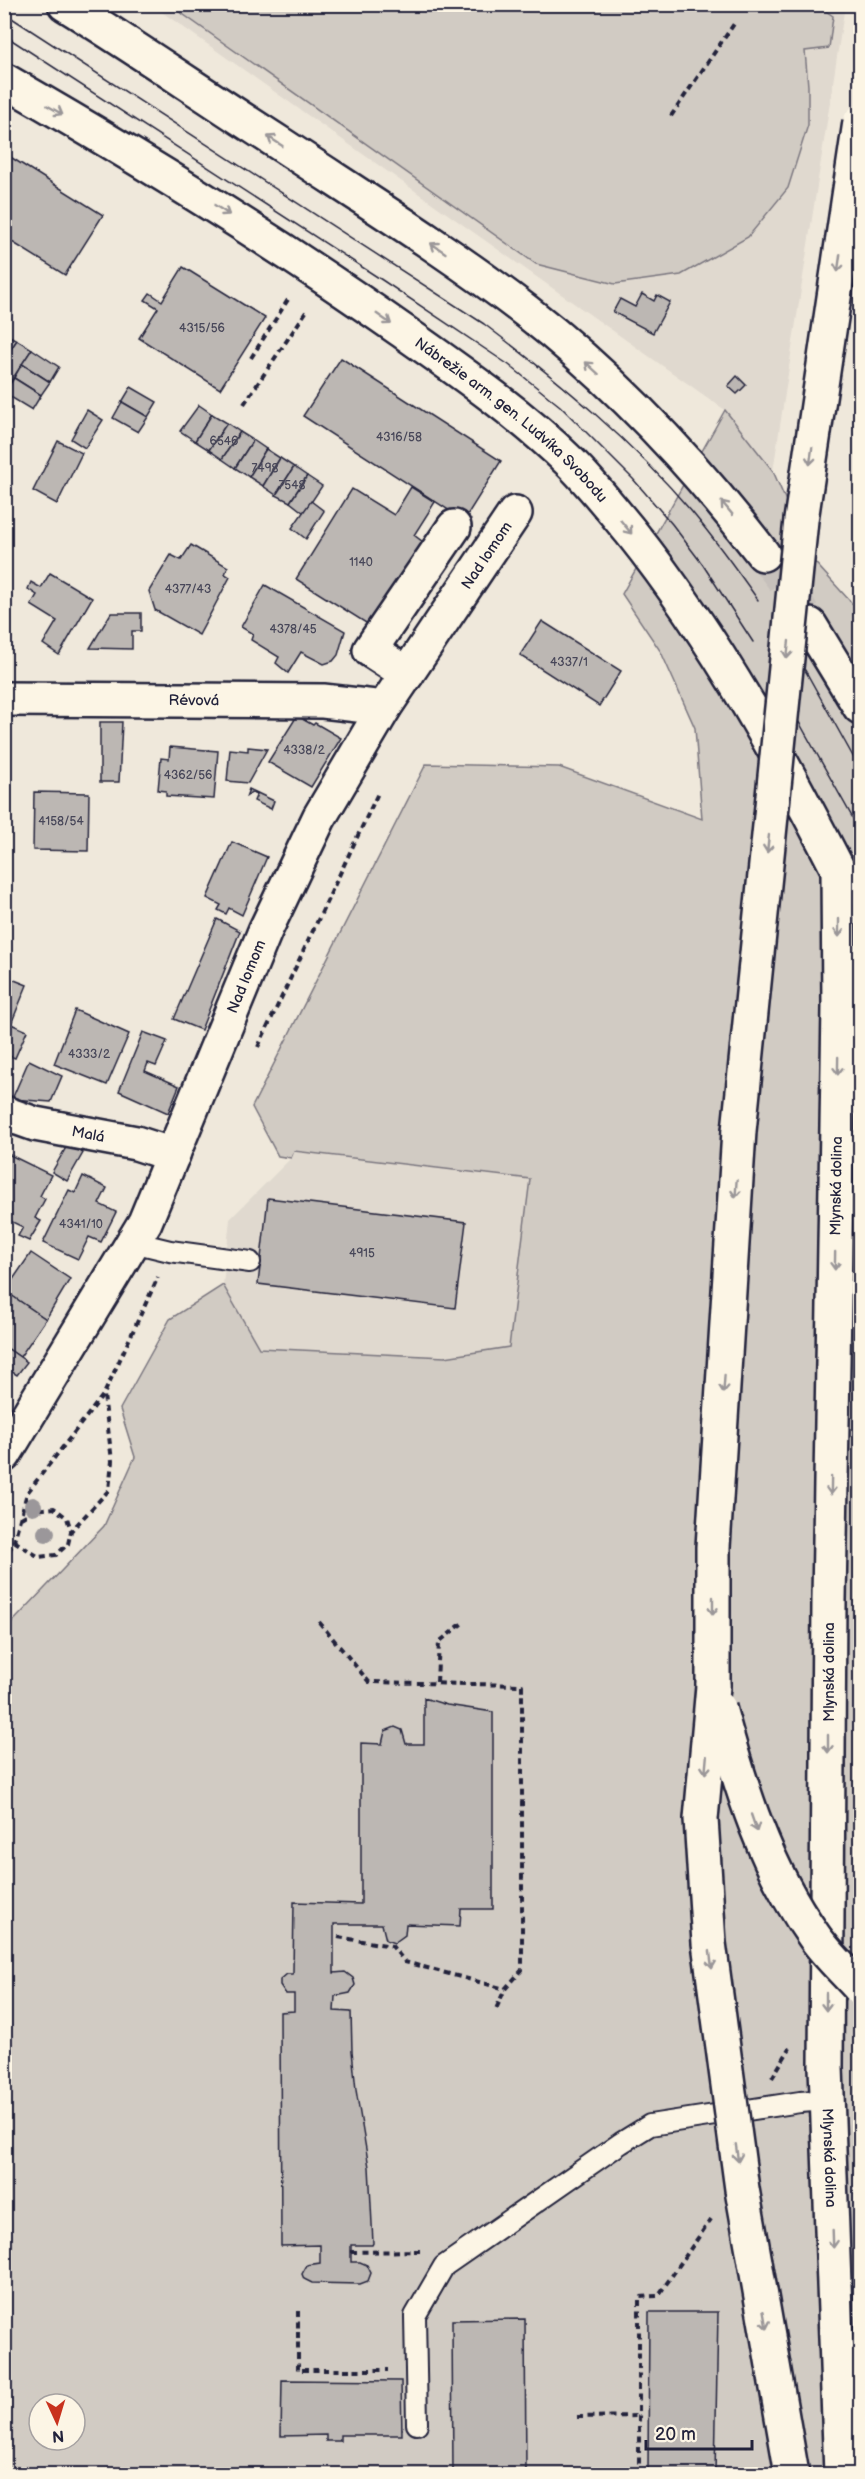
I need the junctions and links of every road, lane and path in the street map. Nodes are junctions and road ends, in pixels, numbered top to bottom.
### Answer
1 (65, 4) edge
2 (736, 21) dead end
3 (4, 80) edge
4 (671, 116) dead end
5 (861, 122) edge
6 (289, 298) dead end
7 (308, 309) dead end
8 (251, 358) dead end
9 (244, 404) dead end
10 (515, 513) dead end
11 (454, 526) dead end
12 (763, 554) tunnel mouth
13 (810, 625) tunnel mouth
14 (407, 674) junction
15 (4, 699) edge
16 (861, 707) edge
17 (384, 708) junction
18 (383, 783) dead end
19 (849, 867) edge
20 (861, 914) edge
21 (253, 1058) dead end
22 (4, 1113) edge
23 (173, 1155) junction
24 (133, 1242) junction
25 (170, 1251) junction
26 (250, 1262) dead end
27 (104, 1394) junction
28 (4, 1455) edge
29 (20, 1518) junction
30 (71, 1531) junction
31 (14, 1541) junction
32 (4, 1561) edge
33 (319, 1622) dead end
34 (464, 1622) dead end
35 (436, 1682) junction
36 (713, 1686) junction
37 (339, 1937) dead end
38 (861, 1988) edge
39 (505, 1989) junction
40 (496, 2009) dead end
41 (792, 2044) dead end
42 (828, 2100) junction
43 (752, 2110) junction
44 (709, 2208) dead end
45 (430, 2250) dead end
46 (351, 2252) dead end
47 (298, 2311) dead end
48 (416, 2370) junction
49 (639, 2416) junction
50 (577, 2417) dead end
51 (417, 2424) dead end
52 (639, 2475) edge
53 (792, 2475) edge
54 (842, 2475) edge

12 -> 1 main road
2 - 4 path
3 -> 19 main road, Nábrežie arm. gen. Ludvíka Svobodu
5 -> 36 main road, bridge
6 - 8 path
7 - 9 path
10 - 14 main road, Nad lomom
11 - 14 main road
13 - 16 main road
14 - 17 main road, Nad lomom
15 - 17 main road, Révová
17 - 23 main road, Nad lomom
18 - 21 path
19 - 20 main road, Nábrežie arm. gen. Ludvíka Svobodu
19 -> 42 main road, Mlynská dolina
22 - 23 main road, Malá
23 - 24 main road, Nad lomom
24 - 25 lane
24 - 28 main road, Nad lomom
25 - 26 lane
25 - 27 path
27 - 29 path
27 - 30 path
29 - 30 path
29 - 31 path
30 - 31 path
31 - 32 path
33 - 35 path
34 - 35 path
35 - 39 path
36 -> 38 main road, bridge
36 -> 53 main road, bridge
37 - 39 path
39 - 40 path
41 - 43 path
42 - 43 lane
42 -> 54 main road, Mlynská dolina
43 - 48 lane
44 - 49 path
45 - 46 path
47 - 48 path
48 - 51 lane
49 - 50 path
49 - 52 path

